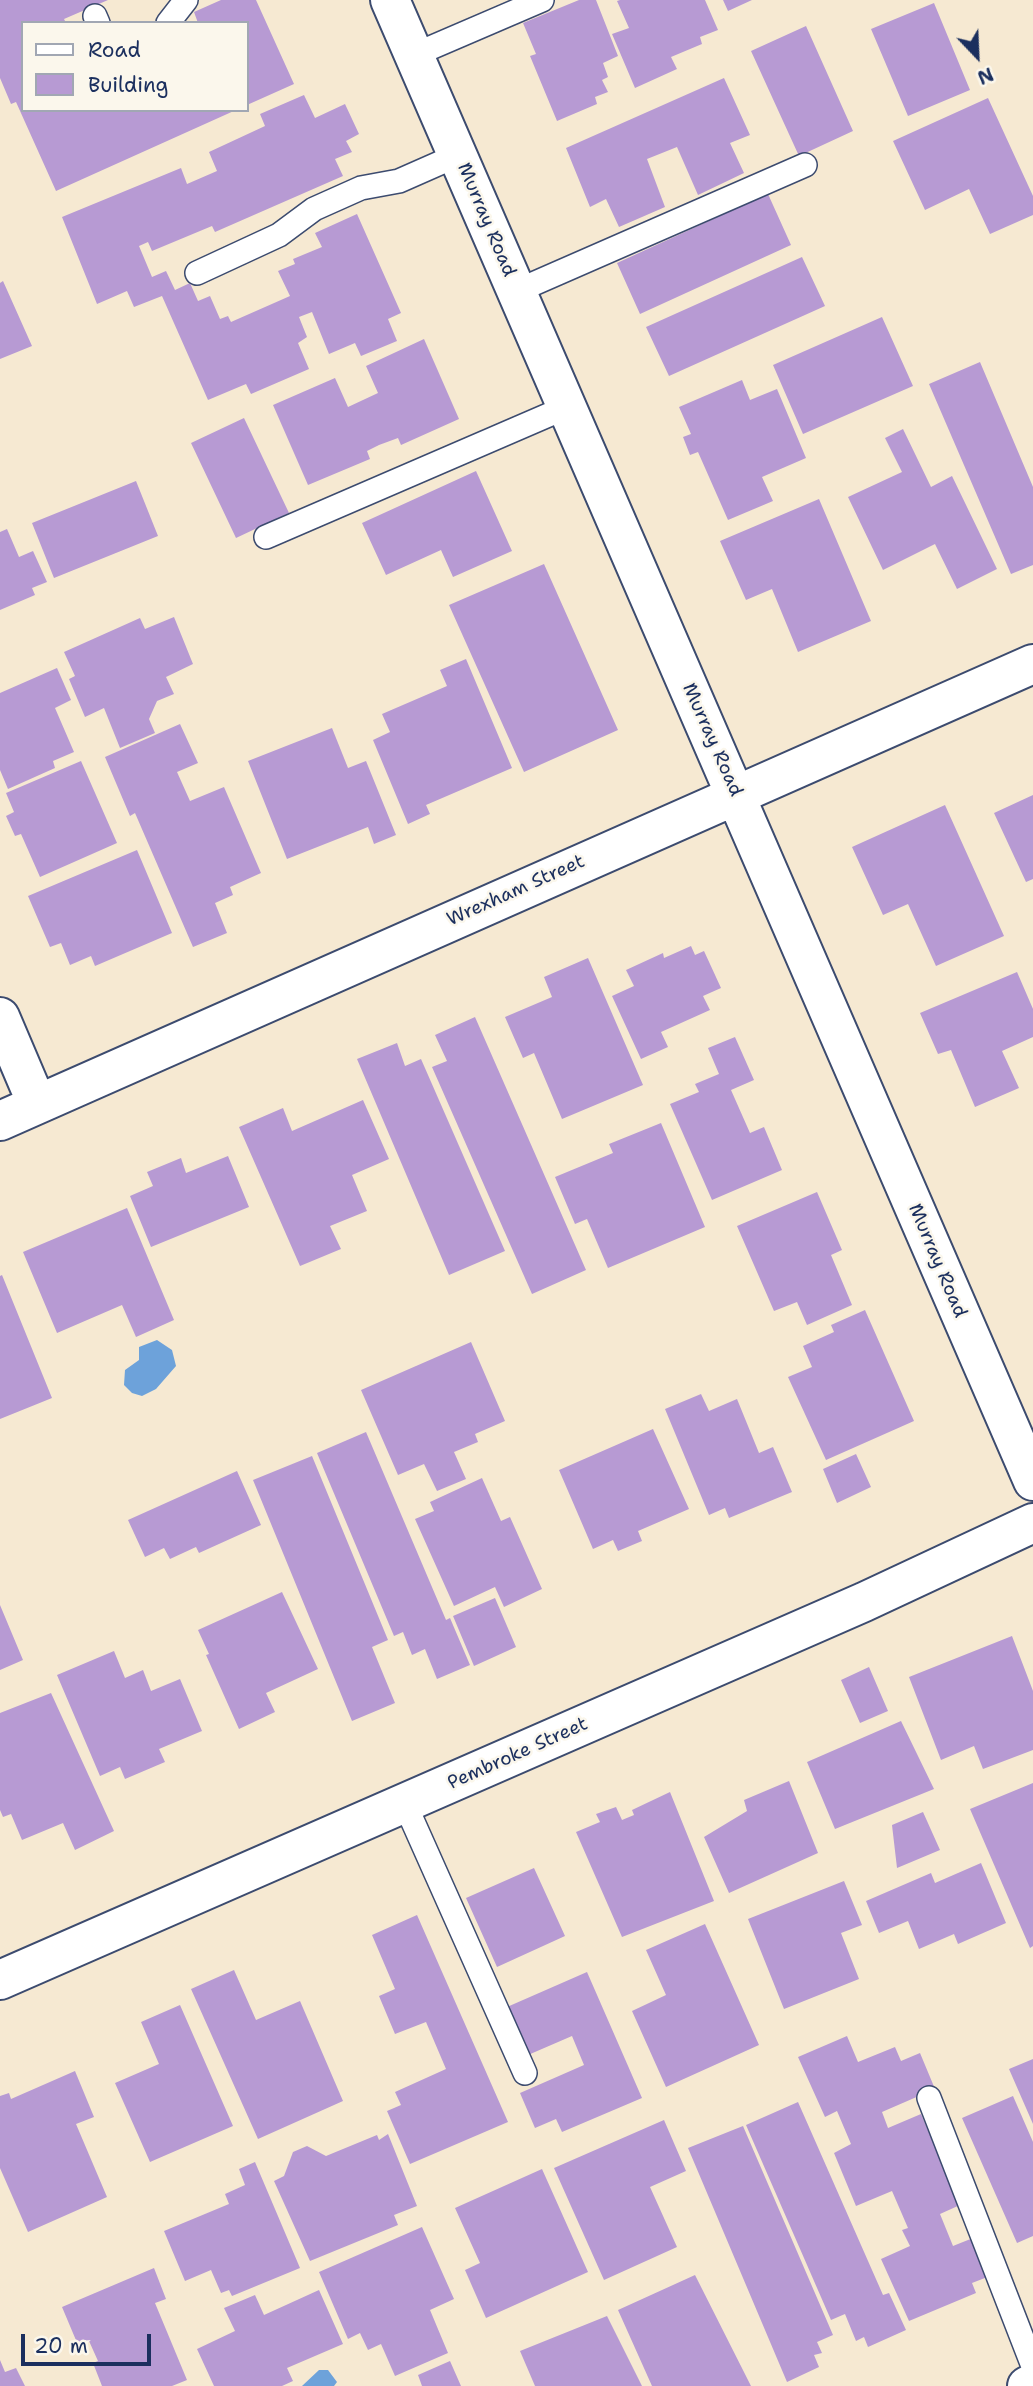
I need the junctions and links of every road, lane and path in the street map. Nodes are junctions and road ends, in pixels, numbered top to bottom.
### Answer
1 (186, 0) edge
2 (390, 0) edge
3 (542, 0) edge
4 (170, 21) edge
5 (414, 55) junction
6 (458, 155) junction
7 (806, 165) dead end
8 (197, 273) dead end
9 (517, 291) junction
10 (567, 407) junction
11 (266, 537) dead end
12 (1033, 664) edge
13 (735, 795) junction
14 (0, 1017) edge
15 (37, 1104) junction
16 (0, 1121) edge
17 (1033, 1481) edge
18 (1033, 1523) edge
19 (405, 1804) junction
20 (0, 1980) edge
21 (525, 2073) dead end
22 (929, 2098) dead end
23 (1033, 2366) edge
24 (1033, 2383) edge
25 (1027, 2386) edge

1 - 4 lane
2 - 5 street, Murray Road
3 - 5 lane
5 - 6 street, Murray Road
6 - 8 lane
6 - 9 street, Murray Road
7 - 9 lane
9 - 10 street, Murray Road
10 - 11 lane
10 - 13 street, Murray Road
12 - 13 street, Wrexham Street
13 - 15 street, Wrexham Street
13 - 17 street, Murray Road
14 - 15 street
15 - 16 street, Wrexham Street
18 - 19 street, Pembroke Street
19 - 20 street, Pembroke Street
19 - 21 lane
22 - 23 lane
24 - 25 street

